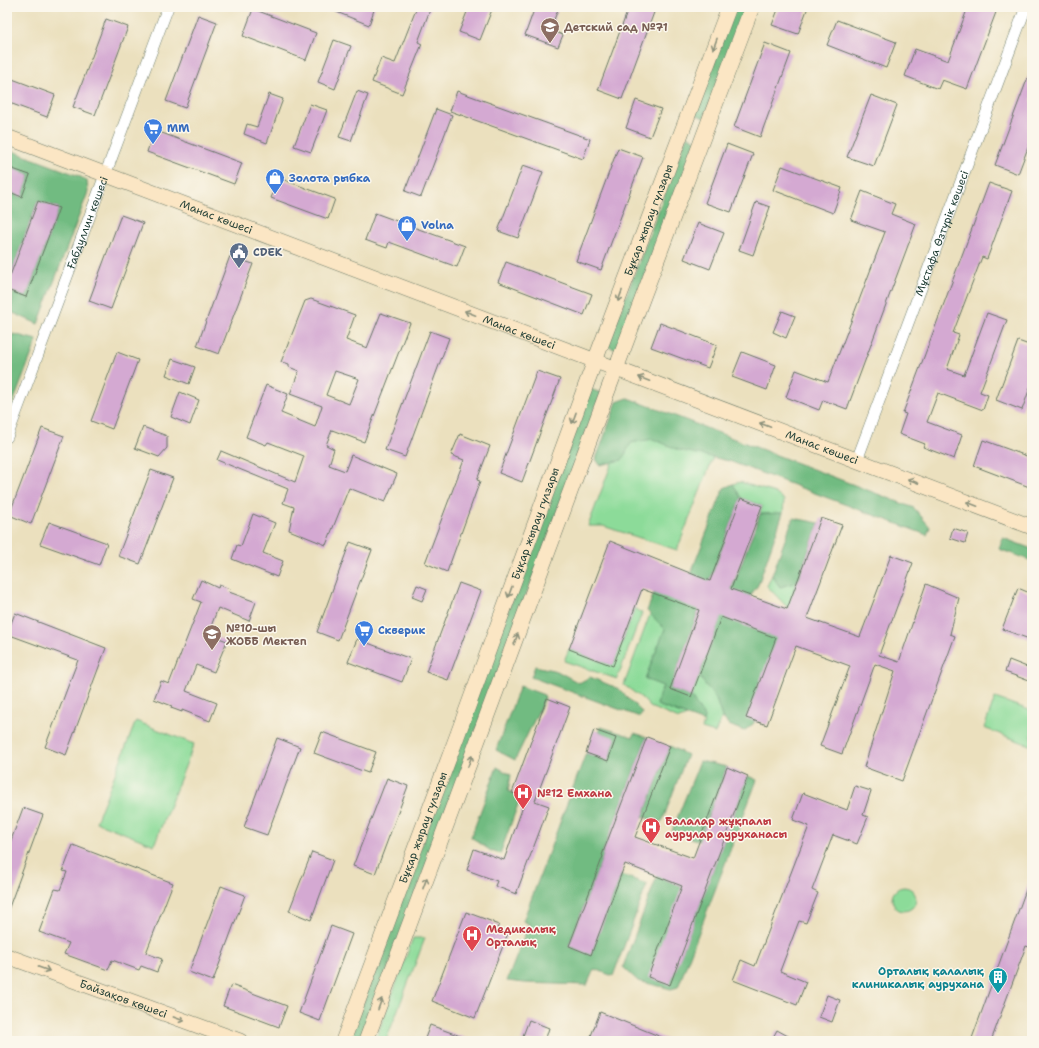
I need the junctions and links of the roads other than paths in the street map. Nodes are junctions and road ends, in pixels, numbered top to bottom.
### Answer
1 (168, 7) edge
2 (729, 7) edge
3 (752, 7) edge
4 (1026, 7) edge
5 (7, 137) edge
6 (106, 174) junction
7 (595, 360) junction
8 (616, 368) junction
9 (7, 438) edge
10 (858, 460) junction
11 (1032, 526) edge
12 (7, 956) edge
13 (240, 1041) edge
14 (343, 1041) edge
15 (366, 1041) edge

1 - 6 street, Ғабдуллин көшесі
2 -> 7 street, Бұқар жырау гүлзары
3 - 8 street, Бұқар жырау гүлзары
4 - 10 street, Мұстафа Өзтүрік көшесі
5 - 6 street, Манас көшесі
7 -> 6 street, Манас көшесі
6 - 9 street, Ғабдуллин көшесі
7 - 8 street, Манас көшесі
7 -> 14 street, Бұқар жырау гүлзары
10 -> 8 street, Манас көшесі
15 -> 8 street, Бұқар жырау гүлзары
11 -> 10 street, Манас көшесі
12 -> 13 street, Байзақов көшесі

